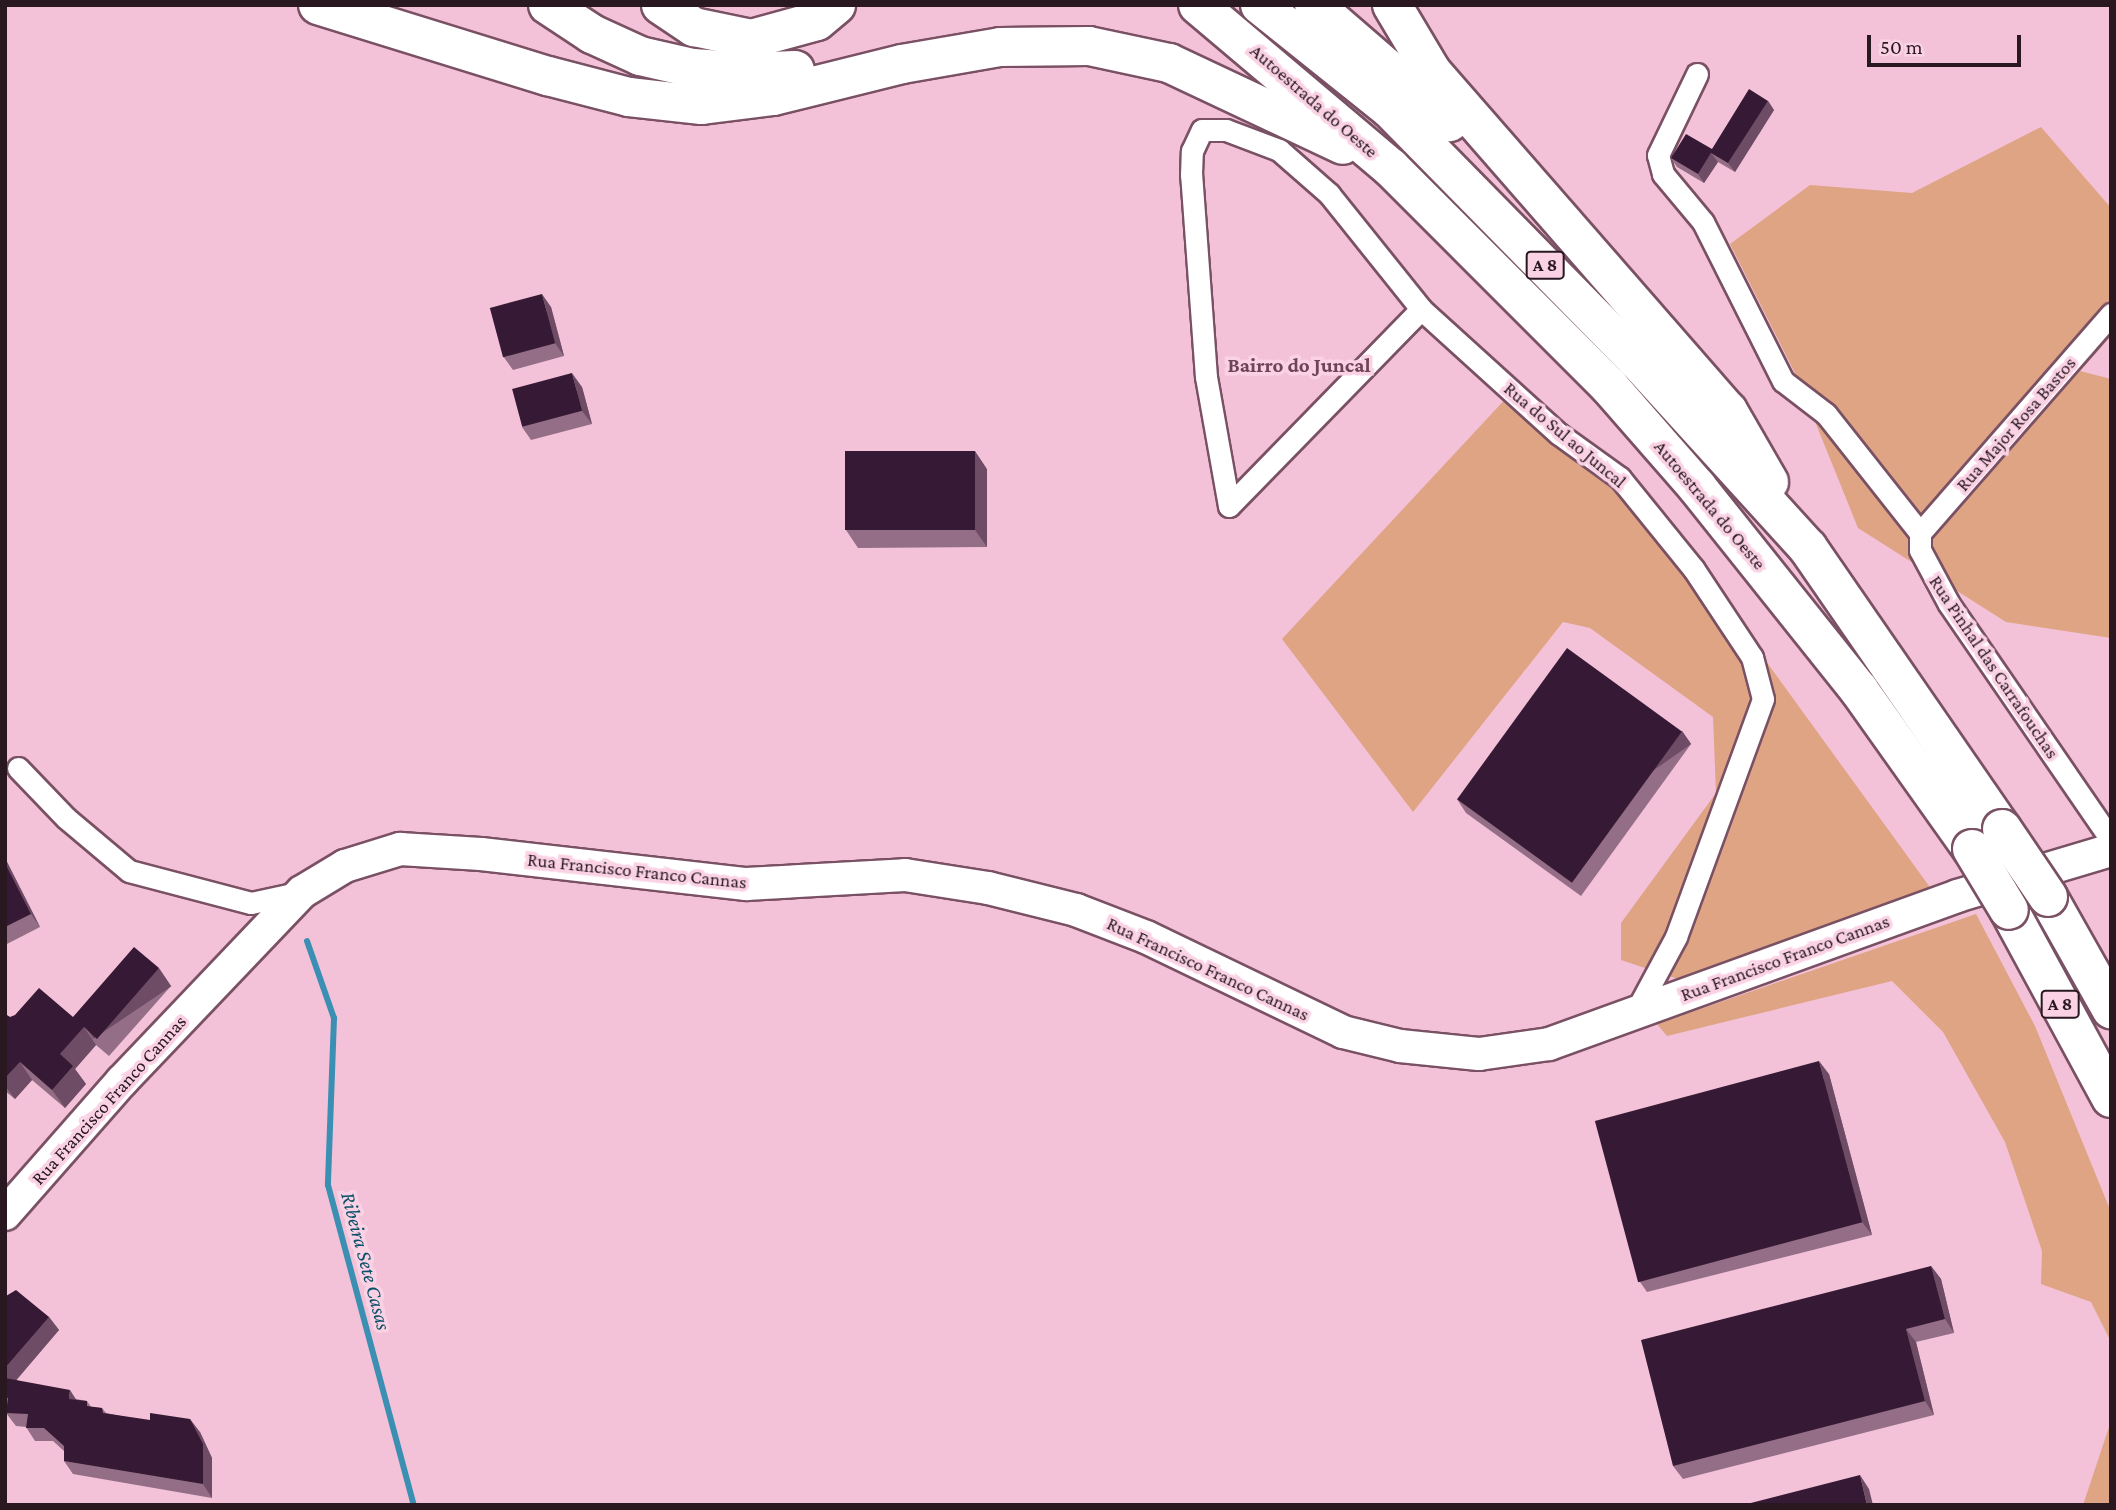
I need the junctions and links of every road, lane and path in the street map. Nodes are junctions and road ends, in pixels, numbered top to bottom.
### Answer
1 (318, 5) edge
2 (548, 5) edge
3 (661, 5) edge
4 (836, 5) edge
5 (1198, 5) edge
6 (1260, 5) edge
7 (1314, 5) edge
8 (1392, 5) edge
9 (902, 64) junction
10 (1698, 74) dead end
11 (1391, 168) junction
12 (1546, 206) junction
13 (1421, 309) junction
14 (2111, 314) edge
15 (1920, 533) junction
16 (1808, 548) junction
17 (18, 768) dead end
18 (1987, 839) junction
19 (2111, 840) edge
20 (2111, 850) edge
21 (302, 892) junction
22 (2111, 1009) edge
23 (1635, 1013) junction
24 (2111, 1098) edge
25 (5, 1214) edge

1 - 9 highway
2 - 9 highway
3 - 4 highway
5 - 11 highway, Autoestrada do Oeste / A 8
6 - 16 highway, Autoestrada do Oeste / A 8
7 - 12 highway
8 - 12 highway
9 - 11 highway
10 - 15 street, Rua Pinhal das Carrafouchas
11 - 18 highway, Autoestrada do Oeste / A 8
12 - 16 highway
13 - 13 street, Rua do Sul ao Juncal
13 - 23 street, Rua do Sul ao Juncal
14 - 15 street, Rua Major Rosa Bastos
15 - 19 street, Rua Pinhal das Carrafouchas
16 - 18 highway, Autoestrada do Oeste / A 8
17 - 21 street
18 - 22 highway, Autoestrada do Oeste / A 8, bridge
18 - 24 highway, Autoestrada do Oeste / A 8, bridge
20 - 23 street, Rua Francisco Franco Cannas
21 - 23 street, Rua Francisco Franco Cannas
21 - 25 street, Rua Francisco Franco Cannas

